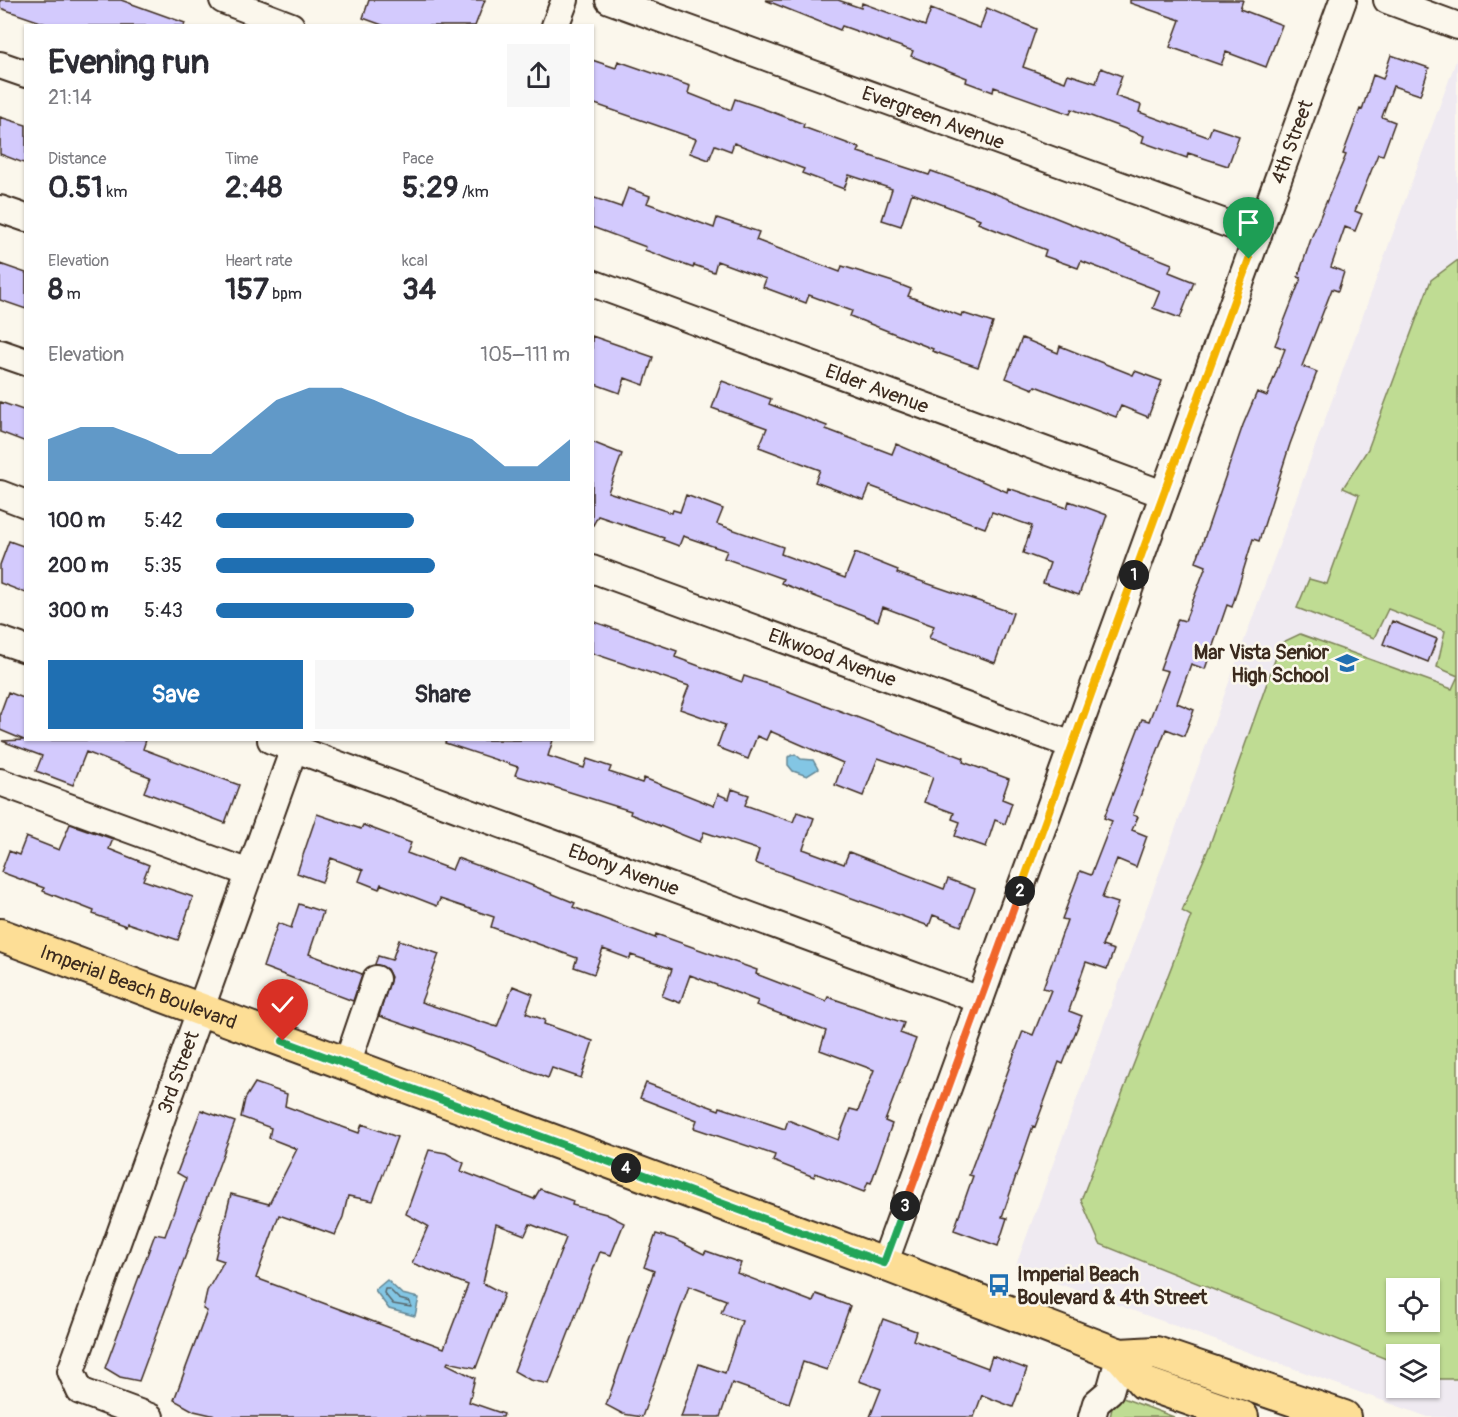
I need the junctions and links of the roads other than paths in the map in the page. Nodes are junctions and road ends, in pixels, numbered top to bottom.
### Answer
1 (223, 0) edge
2 (565, 0) edge
3 (609, 0) edge
4 (1343, 0) edge
5 (1387, 0) edge
6 (286, 24) edge
7 (556, 24) edge
8 (1458, 26) edge
9 (0, 209) edge
10 (24, 218) edge
11 (1258, 235) junction
12 (594, 285) edge
13 (0, 353) edge
14 (24, 361) edge
15 (0, 494) edge
16 (1163, 494) junction
17 (24, 503) edge
18 (594, 570) edge
19 (0, 640) edge
20 (24, 649) edge
21 (287, 742) edge
22 (1072, 745) junction
23 (0, 782) edge
24 (249, 873) junction
25 (0, 935) edge
26 (376, 979) dead end
27 (980, 1000) junction
28 (199, 1009) junction
29 (347, 1064) junction
30 (884, 1263) junction
31 (1120, 1355) junction
32 (150, 1417) edge
33 (1092, 1417) edge
34 (1242, 1417) edge
35 (1344, 1417) edge

1 - 6 street
2 - 7 street
3 - 11 street, Evergreen Avenue
4 - 11 street, 4th Street
5 - 8 street
9 - 10 street
11 - 16 street, 4th Street
12 - 16 street, Elder Avenue
13 - 14 street
15 - 17 street
16 - 22 street, 4th Street
18 - 22 street, Elkwood Avenue
19 - 20 street
21 - 24 street, 3rd Street
21 - 27 street, Ebony Avenue
22 - 27 street, 4th Street
23 - 24 street
24 - 28 street, 3rd Street
25 - 28 main road, Imperial Beach Boulevard
26 - 29 street
27 - 30 street, 4th Street
28 - 29 main road, Imperial Beach Boulevard
28 - 32 street, 3rd Street
29 - 30 main road, Imperial Beach Boulevard
30 - 31 main road, Imperial Beach Boulevard
31 - 33 street
31 - 34 main road, Imperial Beach Boulevard
31 - 35 main road, Imperial Beach Boulevard

